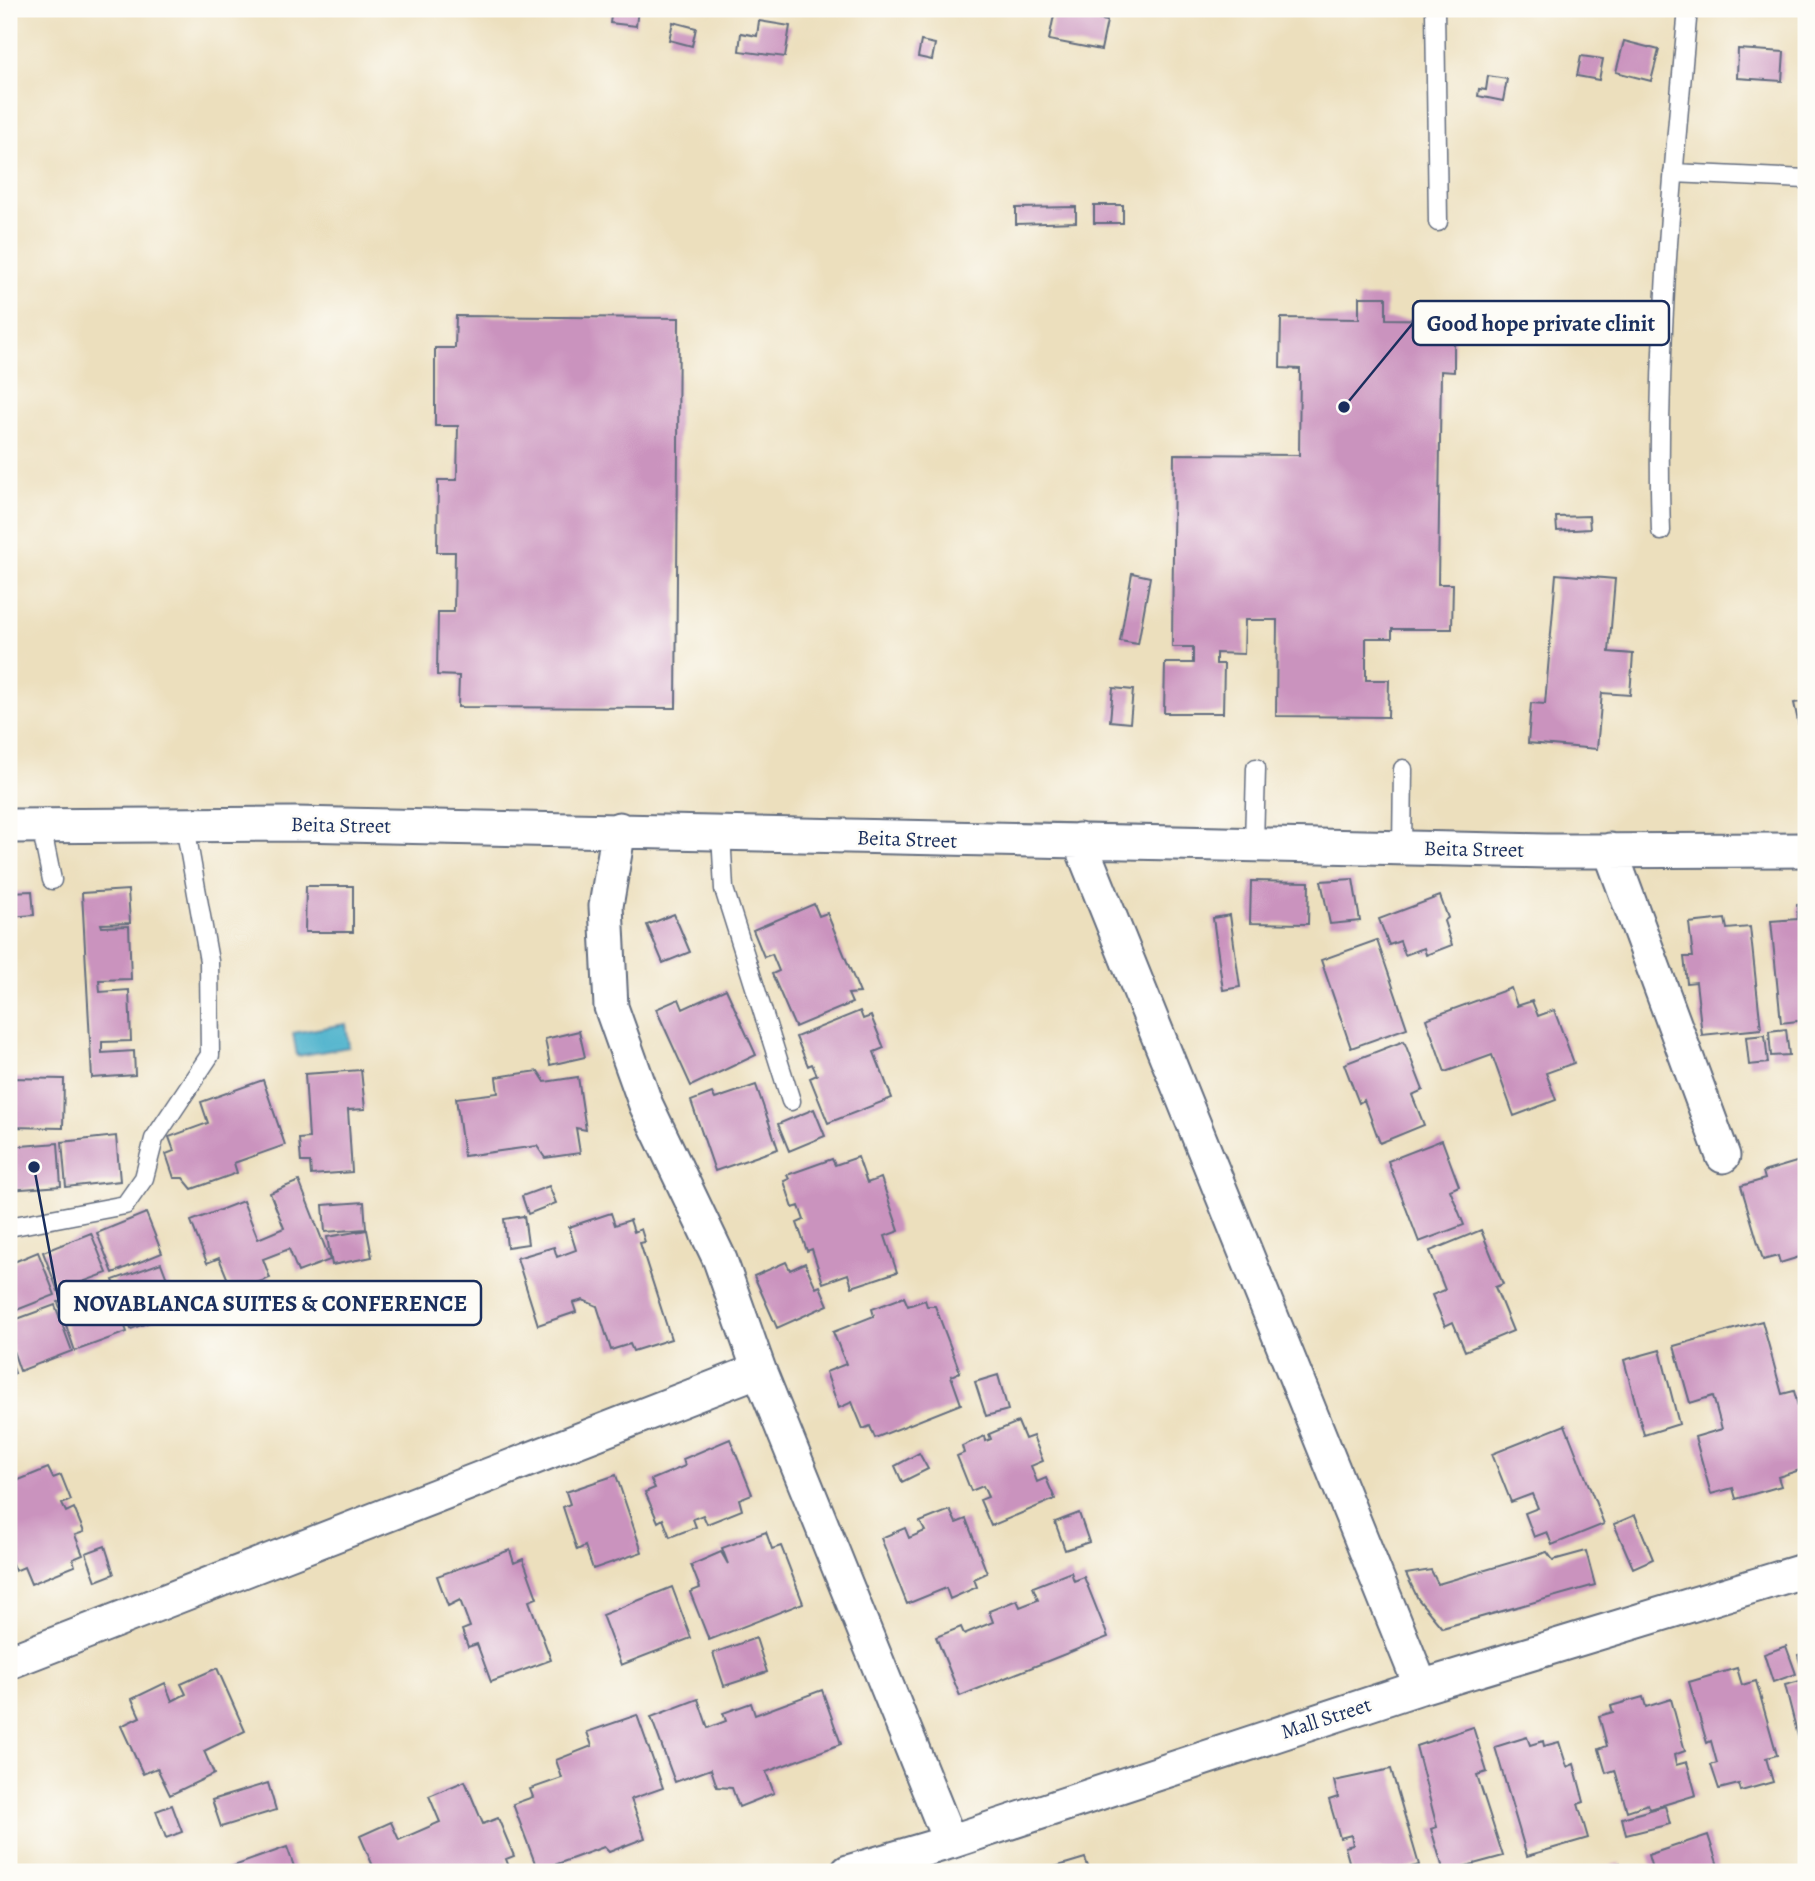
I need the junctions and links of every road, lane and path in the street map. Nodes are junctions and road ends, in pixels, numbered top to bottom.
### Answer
1 (1435, 9) edge
2 (1688, 9) edge
3 (1672, 173) junction
4 (1806, 179) edge
5 (1438, 222) dead end
6 (1661, 531) dead end
7 (1256, 768) dead end
8 (1403, 769) dead end
9 (185, 825) junction
10 (25, 826) edge
11 (619, 829) junction
12 (721, 833) junction
13 (1079, 840) junction
14 (1254, 844) junction
15 (1402, 848) junction
16 (1610, 850) junction
17 (1806, 850) edge
18 (52, 880) dead end
19 (791, 1101) dead end
20 (1723, 1156) dead end
21 (9, 1227) edge
22 (760, 1370) junction
23 (1806, 1570) edge
24 (9, 1662) edge
25 (1420, 1686) junction
26 (950, 1842) junction
27 (848, 1872) edge

1 - 5 lane
2 - 3 lane
3 - 4 lane
3 - 6 lane
7 - 14 lane
8 - 15 lane
9 - 10 street, Beita Street
9 - 11 street, Beita Street
9 - 21 lane
10 - 18 lane
11 - 12 street, Beita Street
11 - 22 street
12 - 13 street, Beita Street
12 - 19 lane
13 - 14 street, Beita Street
13 - 25 street
14 - 15 street, Beita Street
15 - 16 street, Beita Street
16 - 17 street, Beita Street
16 - 20 street
22 - 24 street
22 - 26 street
23 - 25 street, Mall Street
25 - 26 street, Mall Street
26 - 27 street, Mall Street

